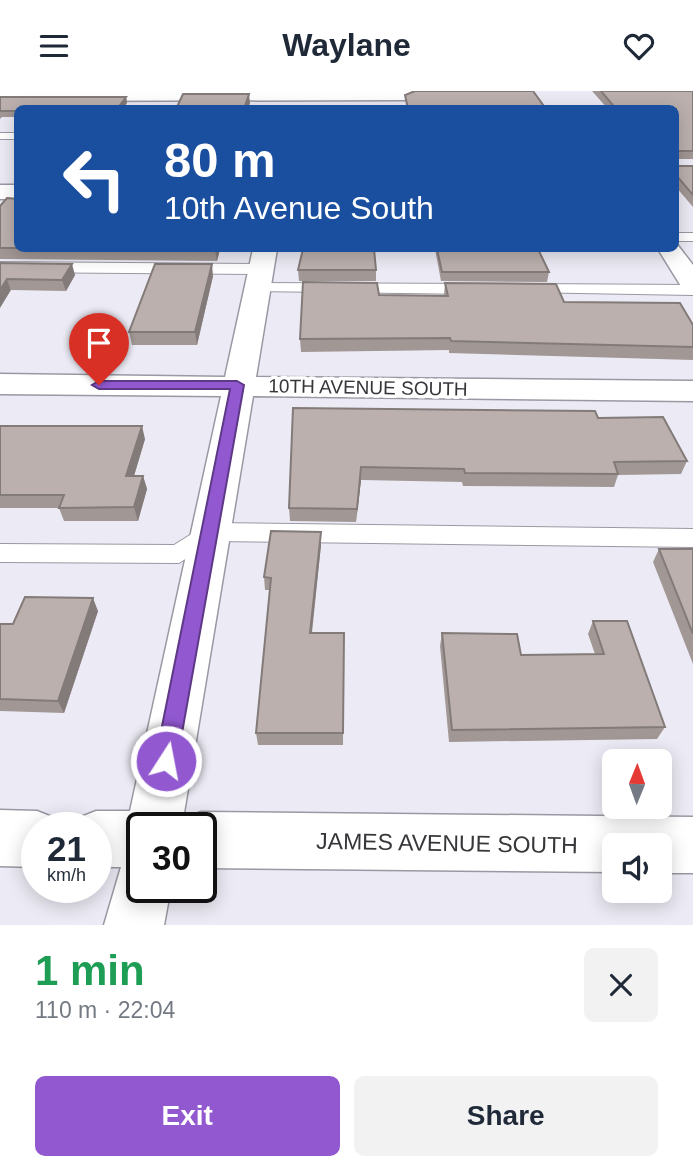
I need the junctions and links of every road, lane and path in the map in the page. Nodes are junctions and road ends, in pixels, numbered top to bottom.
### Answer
1 (0, 96) edge
2 (408, 98) edge
3 (288, 99) edge
4 (672, 252) edge
5 (0, 267) edge
6 (261, 268) edge
7 (693, 287) edge
8 (0, 384) edge
9 (237, 385) junction
10 (693, 391) edge
11 (209, 532) junction
12 (693, 538) edge
13 (0, 553) edge
14 (157, 812) edge
15 (0, 838) edge
16 (21, 839) edge
17 (217, 840) edge
18 (693, 845) edge
19 (139, 903) edge
20 (134, 925) edge

1 - 3 street
2 - 3 street
4 - 7 street
5 - 6 lane
6 - 7 lane
6 - 9 street
8 - 9 street, 10TH AVENUE SOUTH
9 - 10 street, 10TH AVENUE SOUTH
9 - 11 street
11 - 12 lane
11 - 13 lane
11 - 14 street
15 - 16 street
17 - 18 street, JAMES AVENUE SOUTH
19 - 20 street

